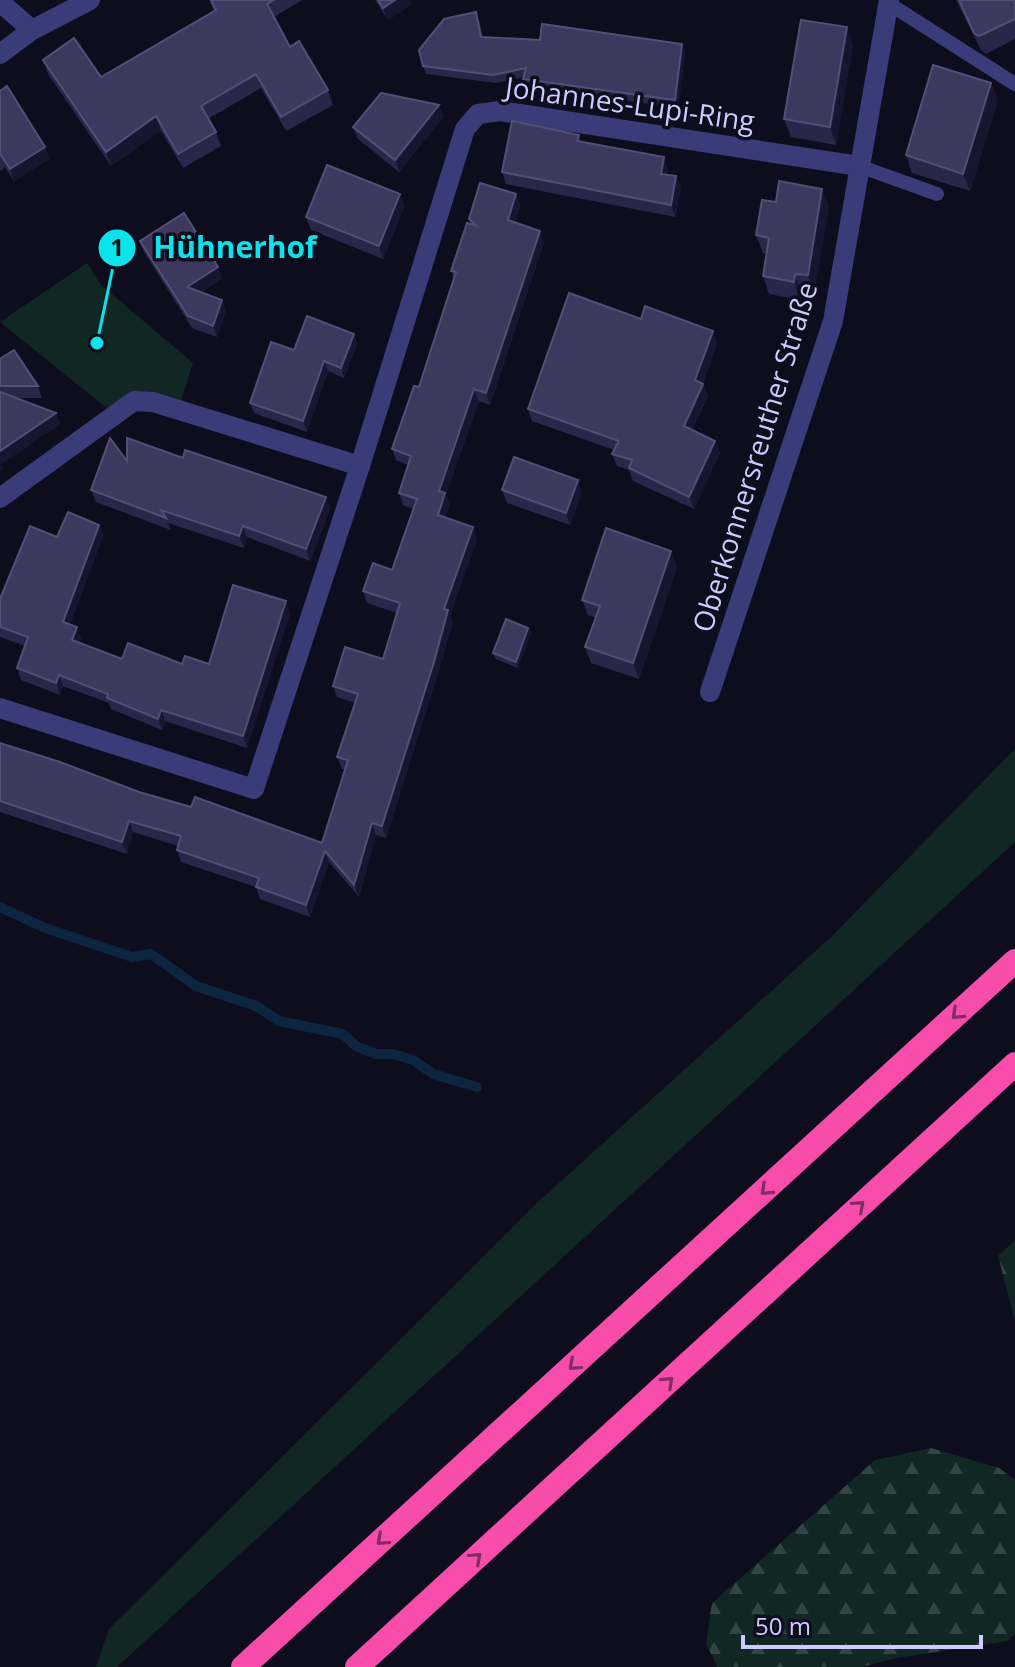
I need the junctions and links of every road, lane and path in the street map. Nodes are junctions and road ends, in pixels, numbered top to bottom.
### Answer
1 (90, 0) edge
2 (888, 1) edge
3 (0, 2) edge
4 (32, 30) junction
5 (0, 54) edge
6 (1015, 84) edge
7 (859, 166) junction
8 (937, 194) dead end
9 (360, 466) junction
10 (0, 498) edge
11 (710, 692) dead end
12 (0, 708) edge
13 (1015, 961) edge
14 (1015, 1064) edge
15 (243, 1667) edge
16 (357, 1667) edge

1 - 4 street
2 - 6 lane
2 - 7 street, Oberkonnersreuther Straße
3 - 4 street
4 - 5 street
7 - 8 lane
7 - 9 street, Johannes-Lupi-Ring
7 - 11 street, Oberkonnersreuther Straße
9 - 10 street
9 - 12 street, Johannes-Lupi-Ring
13 -> 15 highway
16 -> 14 highway

